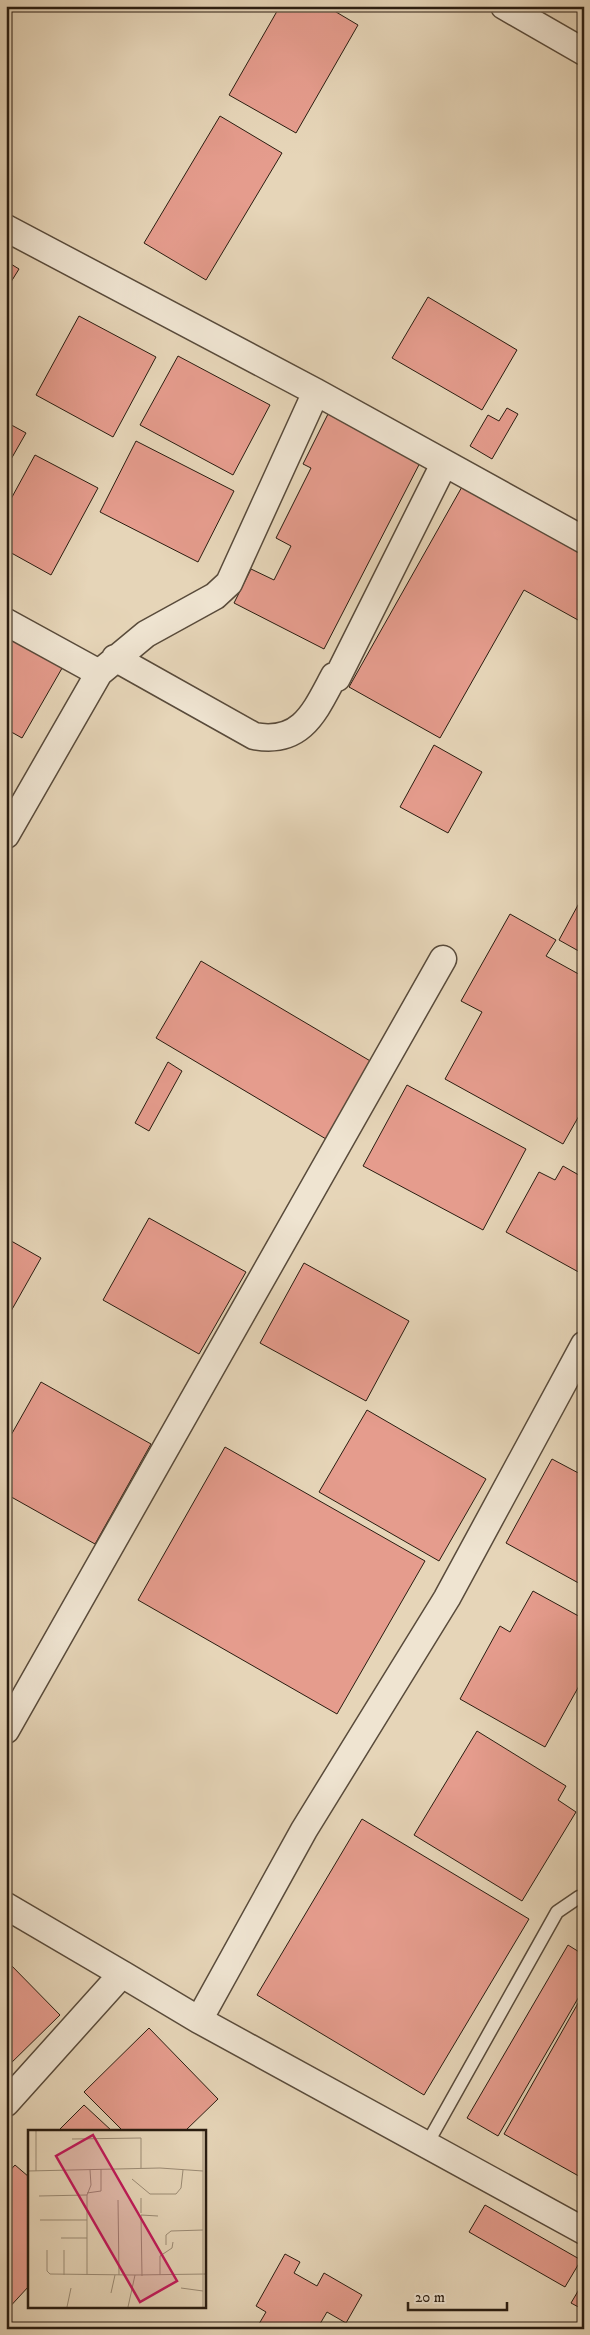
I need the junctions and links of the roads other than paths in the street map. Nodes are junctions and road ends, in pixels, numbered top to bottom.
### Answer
1 (504, 6) edge
2 (584, 52) edge
3 (6, 228) edge
4 (316, 392) junction
5 (444, 464) junction
6 (584, 540) edge
7 (6, 622) edge
8 (107, 666) junction
9 (6, 835) edge
10 (443, 959) dead end
11 (584, 1345) edge
12 (6, 1730) edge
13 (584, 1897) edge
14 (6, 1906) edge
15 (122, 1974) junction
16 (199, 2020) junction
17 (6, 2103) edge
18 (428, 2144) junction
19 (584, 2231) edge

1 - 2 street
3 - 4 street
4 - 5 street
4 - 8 street
5 - 6 street
5 - 8 street
7 - 8 street
8 - 9 street
10 - 12 street
11 - 16 street
13 - 18 lane
14 - 15 street
15 - 16 street
15 - 17 street
16 - 18 street
18 - 19 street

